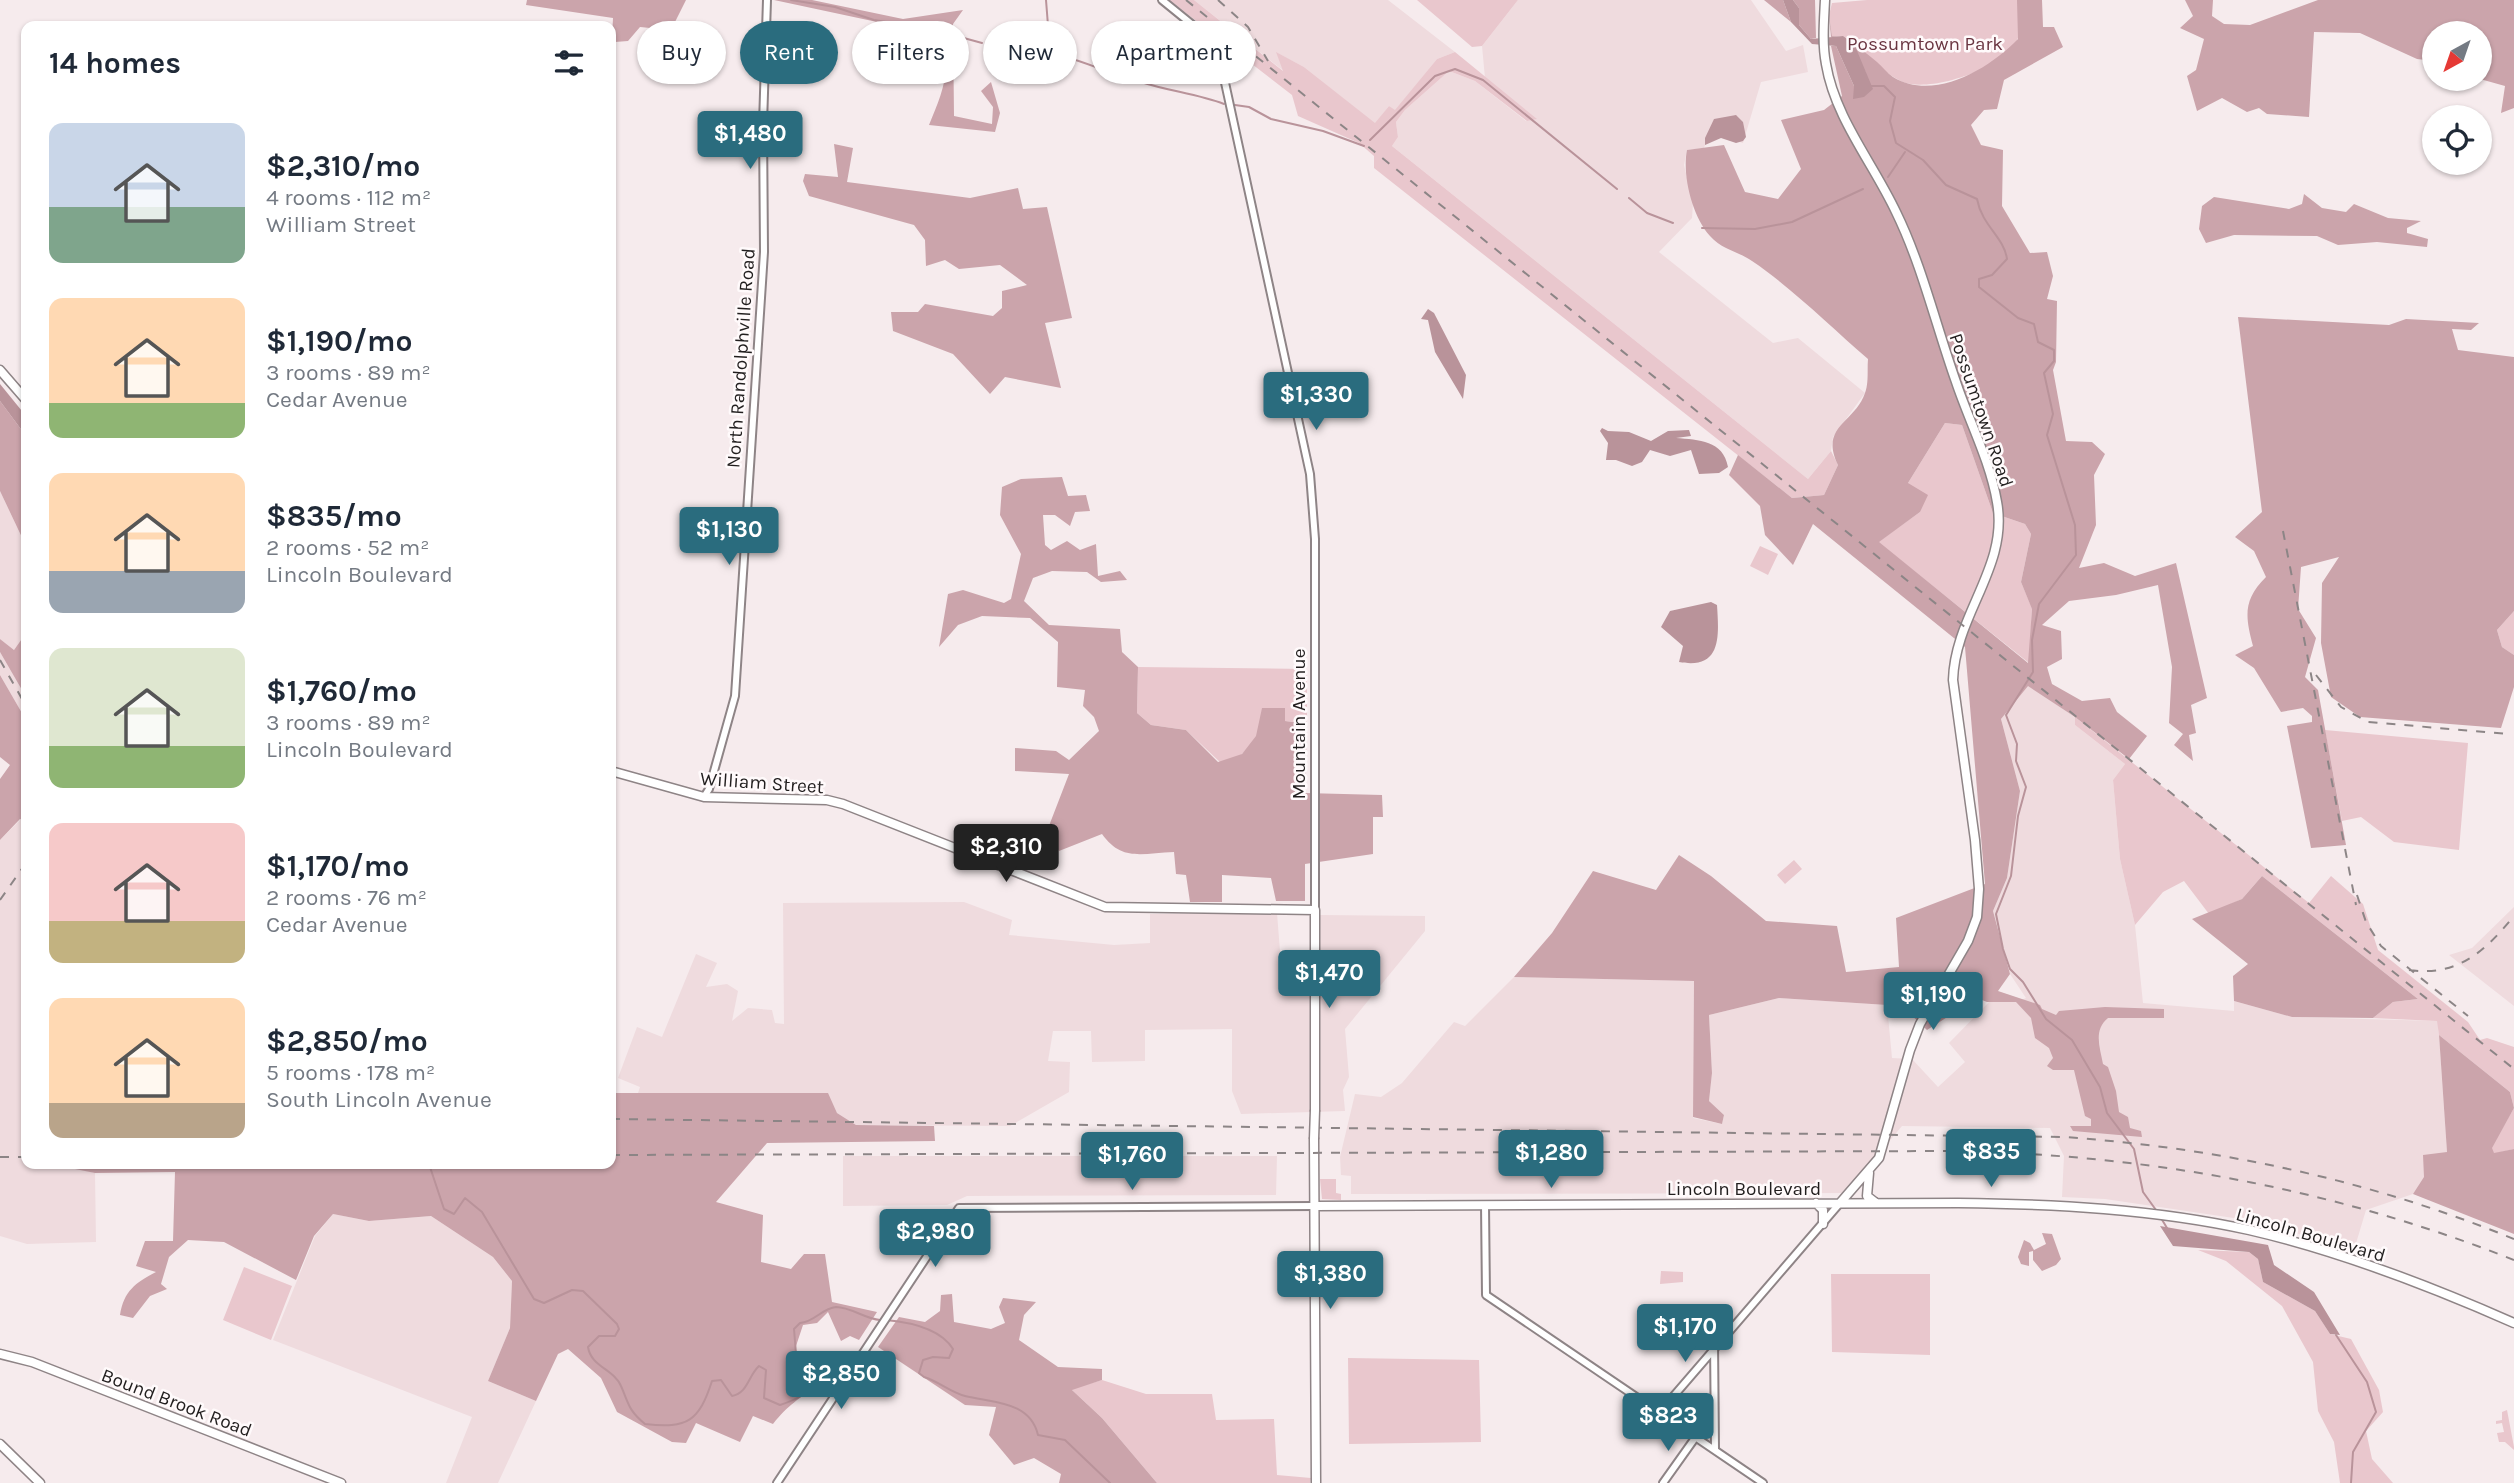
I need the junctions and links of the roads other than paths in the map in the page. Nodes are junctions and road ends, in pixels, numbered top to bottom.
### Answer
1 (767, 0) edge
2 (1162, 0) edge
3 (1825, 0) edge
4 (0, 370) edge
5 (21, 394) edge
6 (616, 772) edge
7 (704, 797) junction
8 (1315, 909) junction
9 (1871, 1168) junction
10 (1816, 1203) junction
11 (1840, 1203) junction
12 (1876, 1203) junction
13 (1485, 1205) junction
14 (1315, 1206) junction
15 (1823, 1224) junction
16 (2514, 1323) edge
17 (1704, 1327) dead end
18 (1714, 1352) junction
19 (0, 1354) edge
20 (1659, 1413) junction
21 (1695, 1438) junction
22 (0, 1444) edge
23 (1714, 1450) junction
24 (40, 1483) edge
25 (341, 1483) edge
26 (777, 1483) edge
27 (1316, 1483) edge
28 (1663, 1483) edge
29 (1763, 1483) edge

1 - 7 street, North Randolphville Road
2 - 8 street, Mountain Avenue
3 - 9 main road, Possumtown Road
4 - 5 main road
6 - 7 main road, William Street
7 - 8 main road, William Street
8 - 14 main road, Mountain Avenue, bridge
9 - 11 main road
9 - 12 main road
10 - 11 main road, Lincoln Boulevard
10 - 13 main road, Lincoln Boulevard
10 - 15 main road
11 - 12 main road, Lincoln Boulevard
11 - 15 street
12 - 16 main road, Lincoln Boulevard
13 - 14 main road, Lincoln Boulevard
13 - 20 street
14 - 26 street, Lincoln Boulevard
14 - 27 main road, Mountain Avenue
15 - 18 street
17 - 18 street
18 - 20 street
18 - 23 street
19 - 25 main road, Bound Brook Road
20 - 21 street
21 - 23 street
21 - 28 street
22 - 24 main road
23 - 29 street

